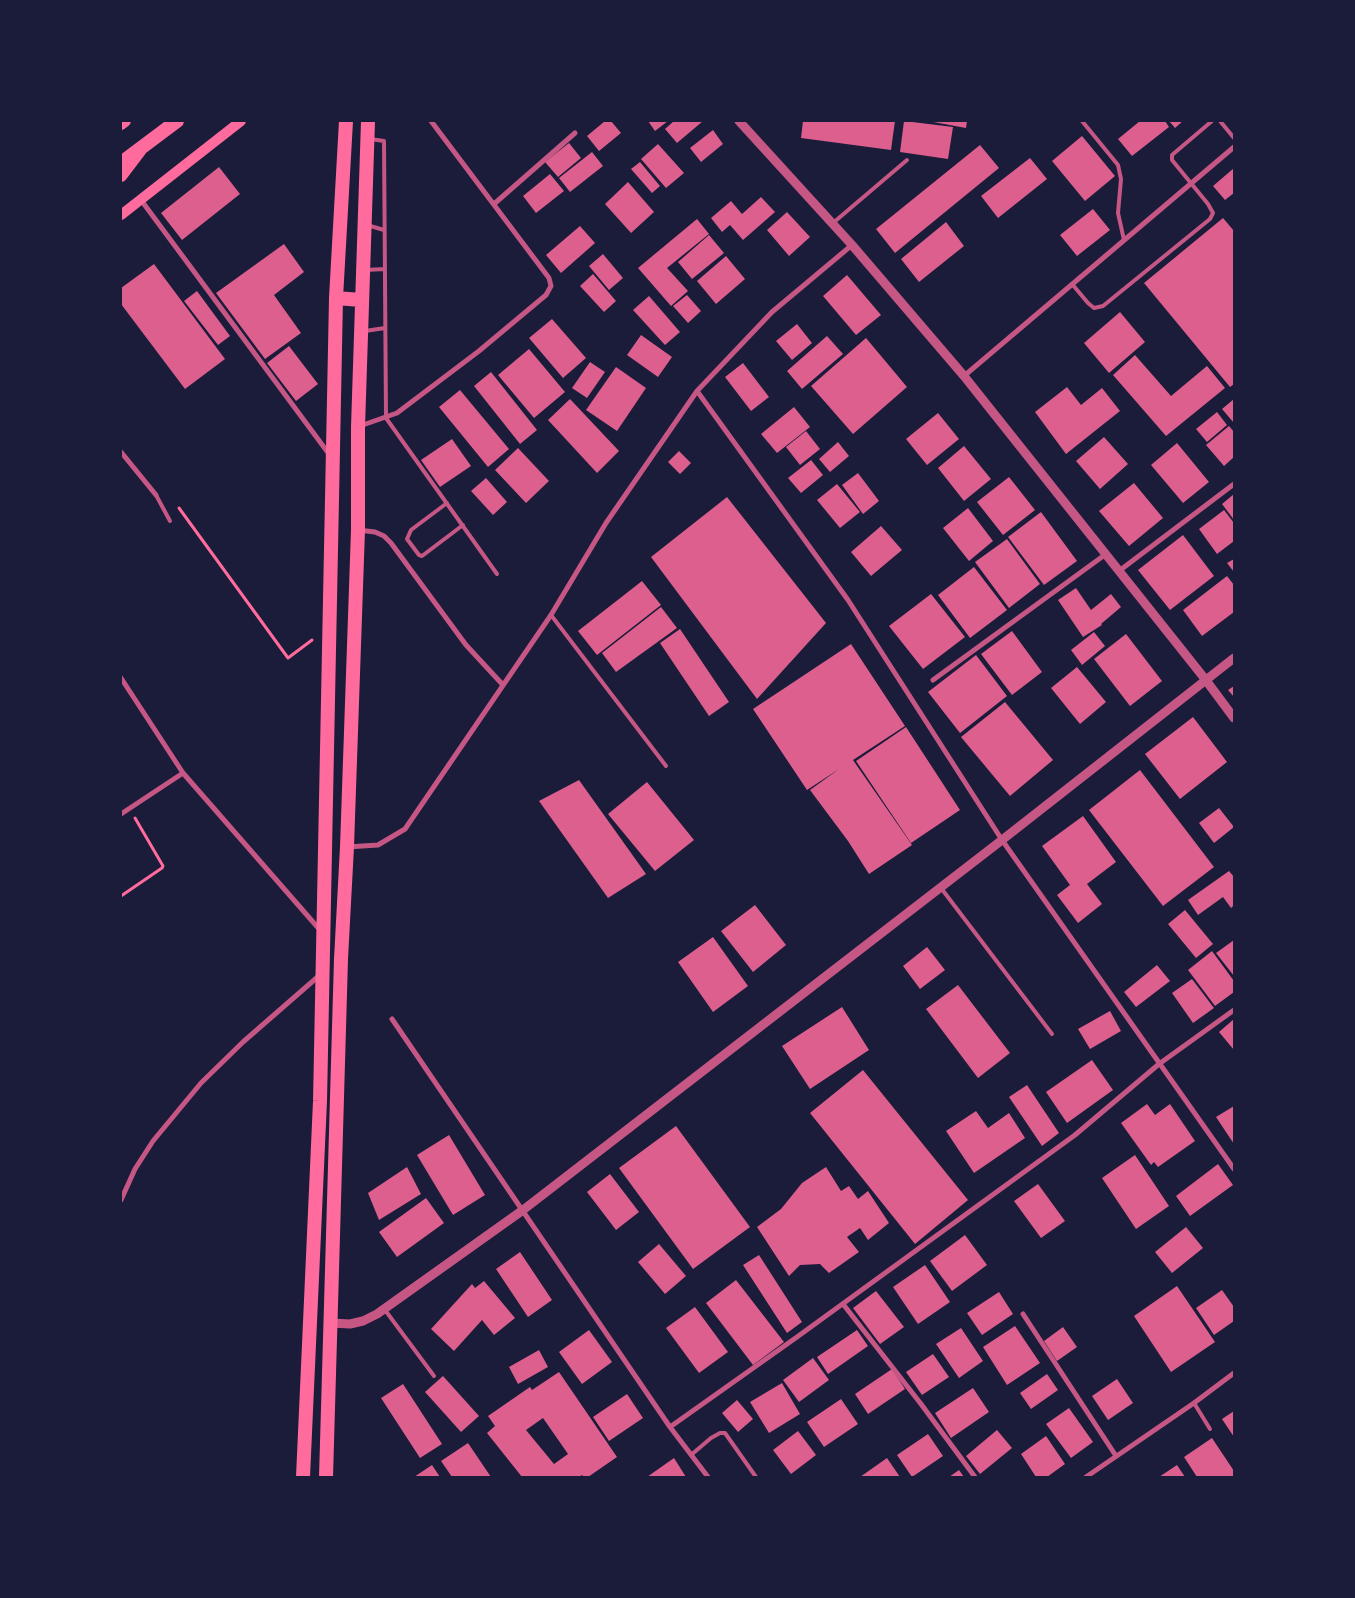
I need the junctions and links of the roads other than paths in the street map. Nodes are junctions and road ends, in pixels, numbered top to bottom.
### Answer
1 (125, 121) edge
2 (177, 121) edge
3 (241, 121) edge
4 (341, 121) edge
5 (346, 121) edge
6 (368, 121) edge
7 (431, 121) edge
8 (739, 121) edge
9 (1082, 121) edge
10 (1212, 121) edge
11 (1220, 121) edge
12 (121, 124) edge
13 (575, 133) dead end
14 (1234, 138) edge
15 (368, 139) junction
16 (143, 147) junction
17 (1234, 147) edge
18 (344, 150) junction
19 (907, 160) dead end
20 (121, 163) edge
21 (121, 176) edge
22 (1191, 183) junction
23 (141, 200) junction
24 (494, 204) junction
25 (121, 215) edge
26 (832, 224) junction
27 (365, 225) junction
28 (384, 230) junction
29 (1124, 240) junction
30 (852, 245) junction
31 (384, 269) junction
32 (363, 270) junction
33 (1072, 284) junction
34 (336, 298) junction
35 (361, 300) junction
36 (385, 328) junction
37 (360, 331) junction
38 (964, 376) junction
39 (697, 392) junction
40 (386, 418) junction
41 (358, 427) junction
42 (121, 452) edge
43 (333, 458) junction
44 (1234, 484) edge
45 (156, 495) joint
46 (447, 502) junction
47 (170, 521) dead end
48 (463, 525) junction
49 (358, 530) junction
50 (1106, 554) junction
51 (1119, 570) junction
52 (497, 574) dead end
53 (551, 615) junction
54 (1234, 658) edge
55 (121, 678) edge
56 (1205, 679) junction
57 (933, 680) dead end
58 (503, 685) junction
59 (1234, 718) edge
60 (666, 766) dead end
61 (183, 772) junction
62 (121, 814) edge
63 (1002, 840) junction
64 (347, 847) junction
65 (940, 887) junction
66 (323, 934) junction
67 (323, 972) junction
68 (1234, 1010) edge
69 (392, 1019) dead end
70 (1052, 1034) dead end
71 (1159, 1064) junction
72 (1234, 1169) edge
73 (121, 1200) edge
74 (523, 1210) junction
75 (843, 1304) junction
76 (381, 1312) junction
77 (1023, 1314) dead end
78 (310, 1322) junction
79 (331, 1323) junction
80 (1234, 1373) edge
81 (434, 1376) dead end
82 (1194, 1403) junction
83 (670, 1427) junction
84 (1210, 1429) dead end
85 (304, 1447) junction
86 (327, 1447) junction
87 (691, 1454) junction
88 (1116, 1456) junction
89 (303, 1477) edge
90 (326, 1477) edge
91 (708, 1477) edge
92 (756, 1477) edge
93 (974, 1477) edge
94 (1086, 1477) edge

1 - 12 main road
2 - 16 highway
3 - 23 main road
4 - 18 highway
5 - 18 highway
6 - 15 highway
7 - 24 street
8 - 26 street
9 - 29 lane
10 - 22 lane
11 - 14 lane
13 - 24 street
15 - 27 highway
15 - 28 lane
16 - 20 highway
16 - 21 main road
17 - 22 street
18 - 34 highway
19 - 26 lane
22 - 29 street
22 - 33 lane
23 - 25 main road
23 - 43 street
24 - 40 street
26 - 30 street
27 - 28 lane
27 - 32 highway
28 - 31 lane
29 - 33 street
30 - 38 street
30 - 39 street
31 - 32 lane
31 - 36 lane
32 - 35 highway
33 - 38 street
34 - 35 highway
34 - 43 highway
35 - 37 highway
36 - 37 lane
36 - 40 lane
37 - 41 highway
38 - 50 street
39 - 53 street
39 - 63 street
40 - 41 street
40 - 46 lane
41 - 49 highway
42 - 45 street
43 - 66 highway
44 - 51 street
45 - 47 lane
46 - 48 lane
46 - 48 lane
48 - 52 lane
49 - 58 street
49 - 64 highway
50 - 51 street
50 - 57 street
51 - 56 street
53 - 58 street
53 - 60 lane
54 - 56 street
55 - 61 street
56 - 59 street
56 - 63 street
58 - 64 street
61 - 62 street
61 - 66 street
63 - 65 street
63 - 71 street
64 - 79 highway
65 - 70 lane
65 - 74 street
66 - 67 highway
67 - 73 street
67 - 78 highway
68 - 71 street
69 - 74 street
71 - 72 street
71 - 75 street
74 - 76 street
74 - 83 street
75 - 83 street
75 - 93 street
76 - 79 street
76 - 81 lane
77 - 88 street
78 - 79 highway
78 - 85 highway
79 - 86 highway
80 - 82 street
82 - 84 lane
82 - 88 street
83 - 87 street
85 - 86 highway
85 - 89 highway
86 - 90 highway
87 - 91 street
87 - 92 lane
88 - 94 street

